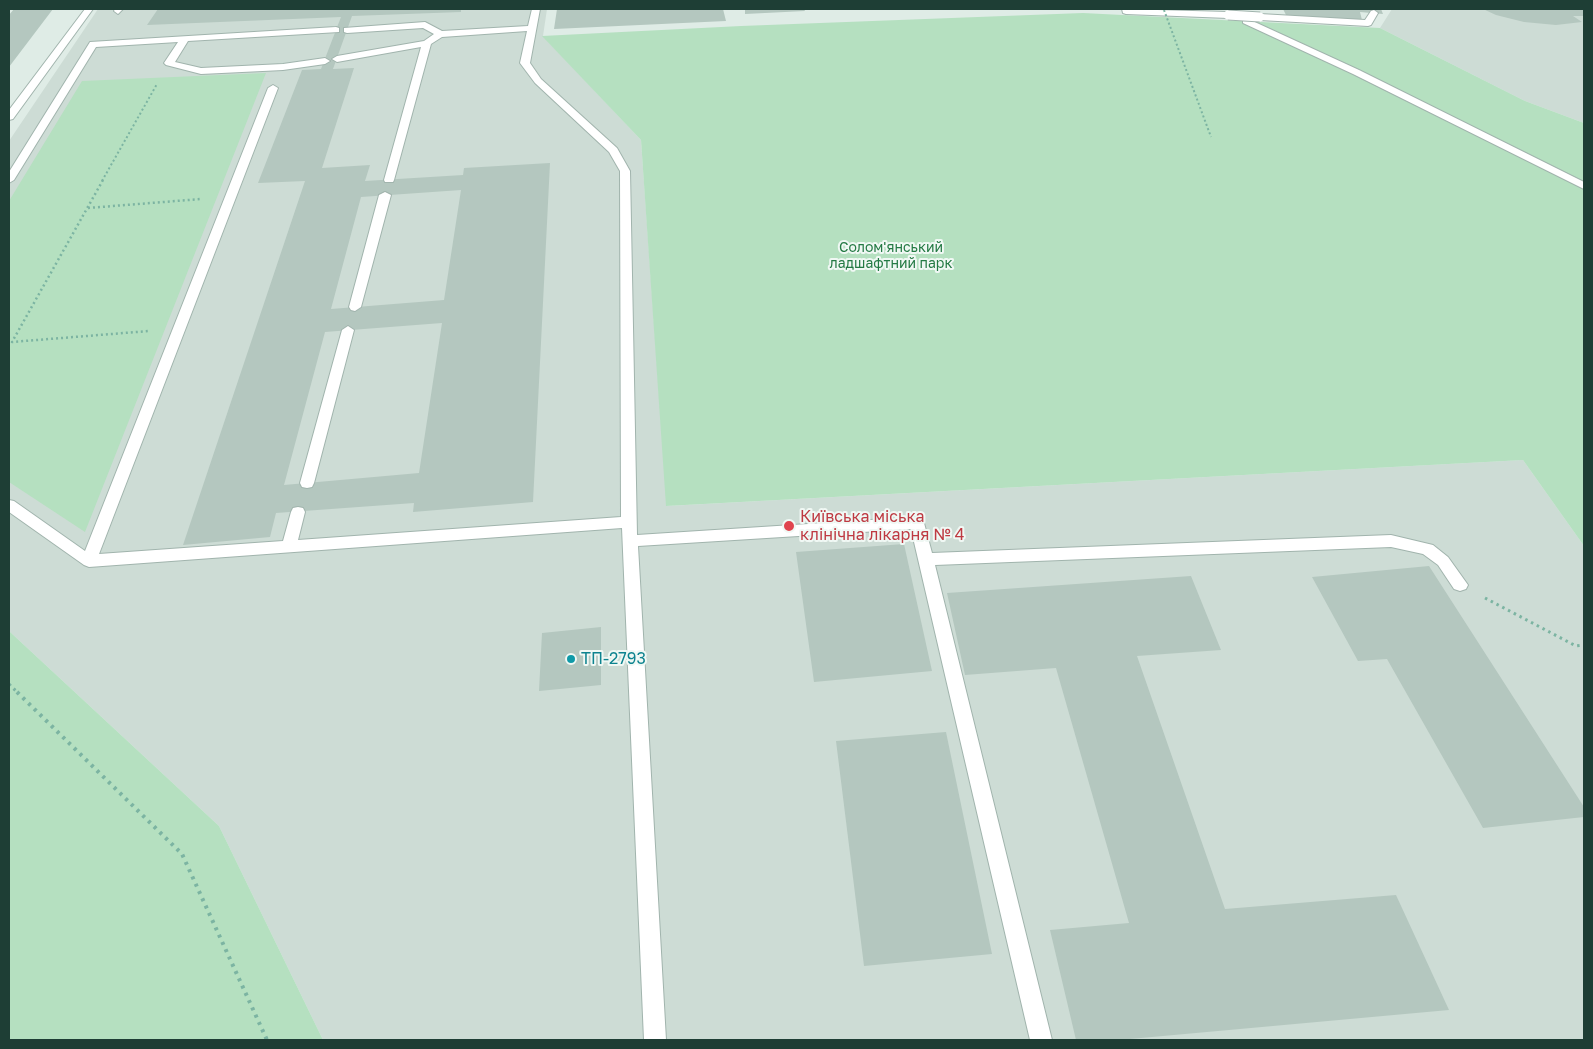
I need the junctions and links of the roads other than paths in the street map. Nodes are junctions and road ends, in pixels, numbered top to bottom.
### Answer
1 (89, 9) edge
2 (536, 9) edge
3 (1126, 9) edge
4 (1374, 13) dead end
5 (1246, 21) dead end
6 (532, 28) junction
7 (336, 30) dead end
8 (347, 30) dead end
9 (440, 34) junction
10 (184, 40) junction
11 (427, 43) junction
12 (337, 59) dead end
13 (325, 60) dead end
14 (273, 88) dead end
15 (9, 117) edge
16 (9, 180) edge
17 (389, 180) dead end
18 (1584, 186) edge
19 (385, 195) dead end
20 (355, 307) dead end
21 (348, 330) dead end
22 (306, 482) dead end
23 (9, 505) edge
24 (298, 512) dead end
25 (629, 522) junction
26 (630, 541) junction
27 (289, 547) junction
28 (926, 559) junction
29 (89, 562) junction
30 (1460, 585) road end
31 (655, 1040) edge
32 (1041, 1040) edge

1 - 15 lane
2 - 6 lane
3 - 4 lane, bridge
5 - 18 lane
6 - 9 lane
6 - 25 lane
7 - 10 lane
8 - 9 lane
9 - 11 lane
10 - 13 lane
10 - 16 lane
11 - 12 lane
11 - 17 lane
14 - 29 lane
19 - 20 lane
21 - 22 lane
23 - 29 lane
24 - 27 lane
25 - 26 lane
25 - 27 lane
26 - 28 lane
26 - 31 lane
27 - 29 lane
28 - 30 lane
28 - 32 lane

